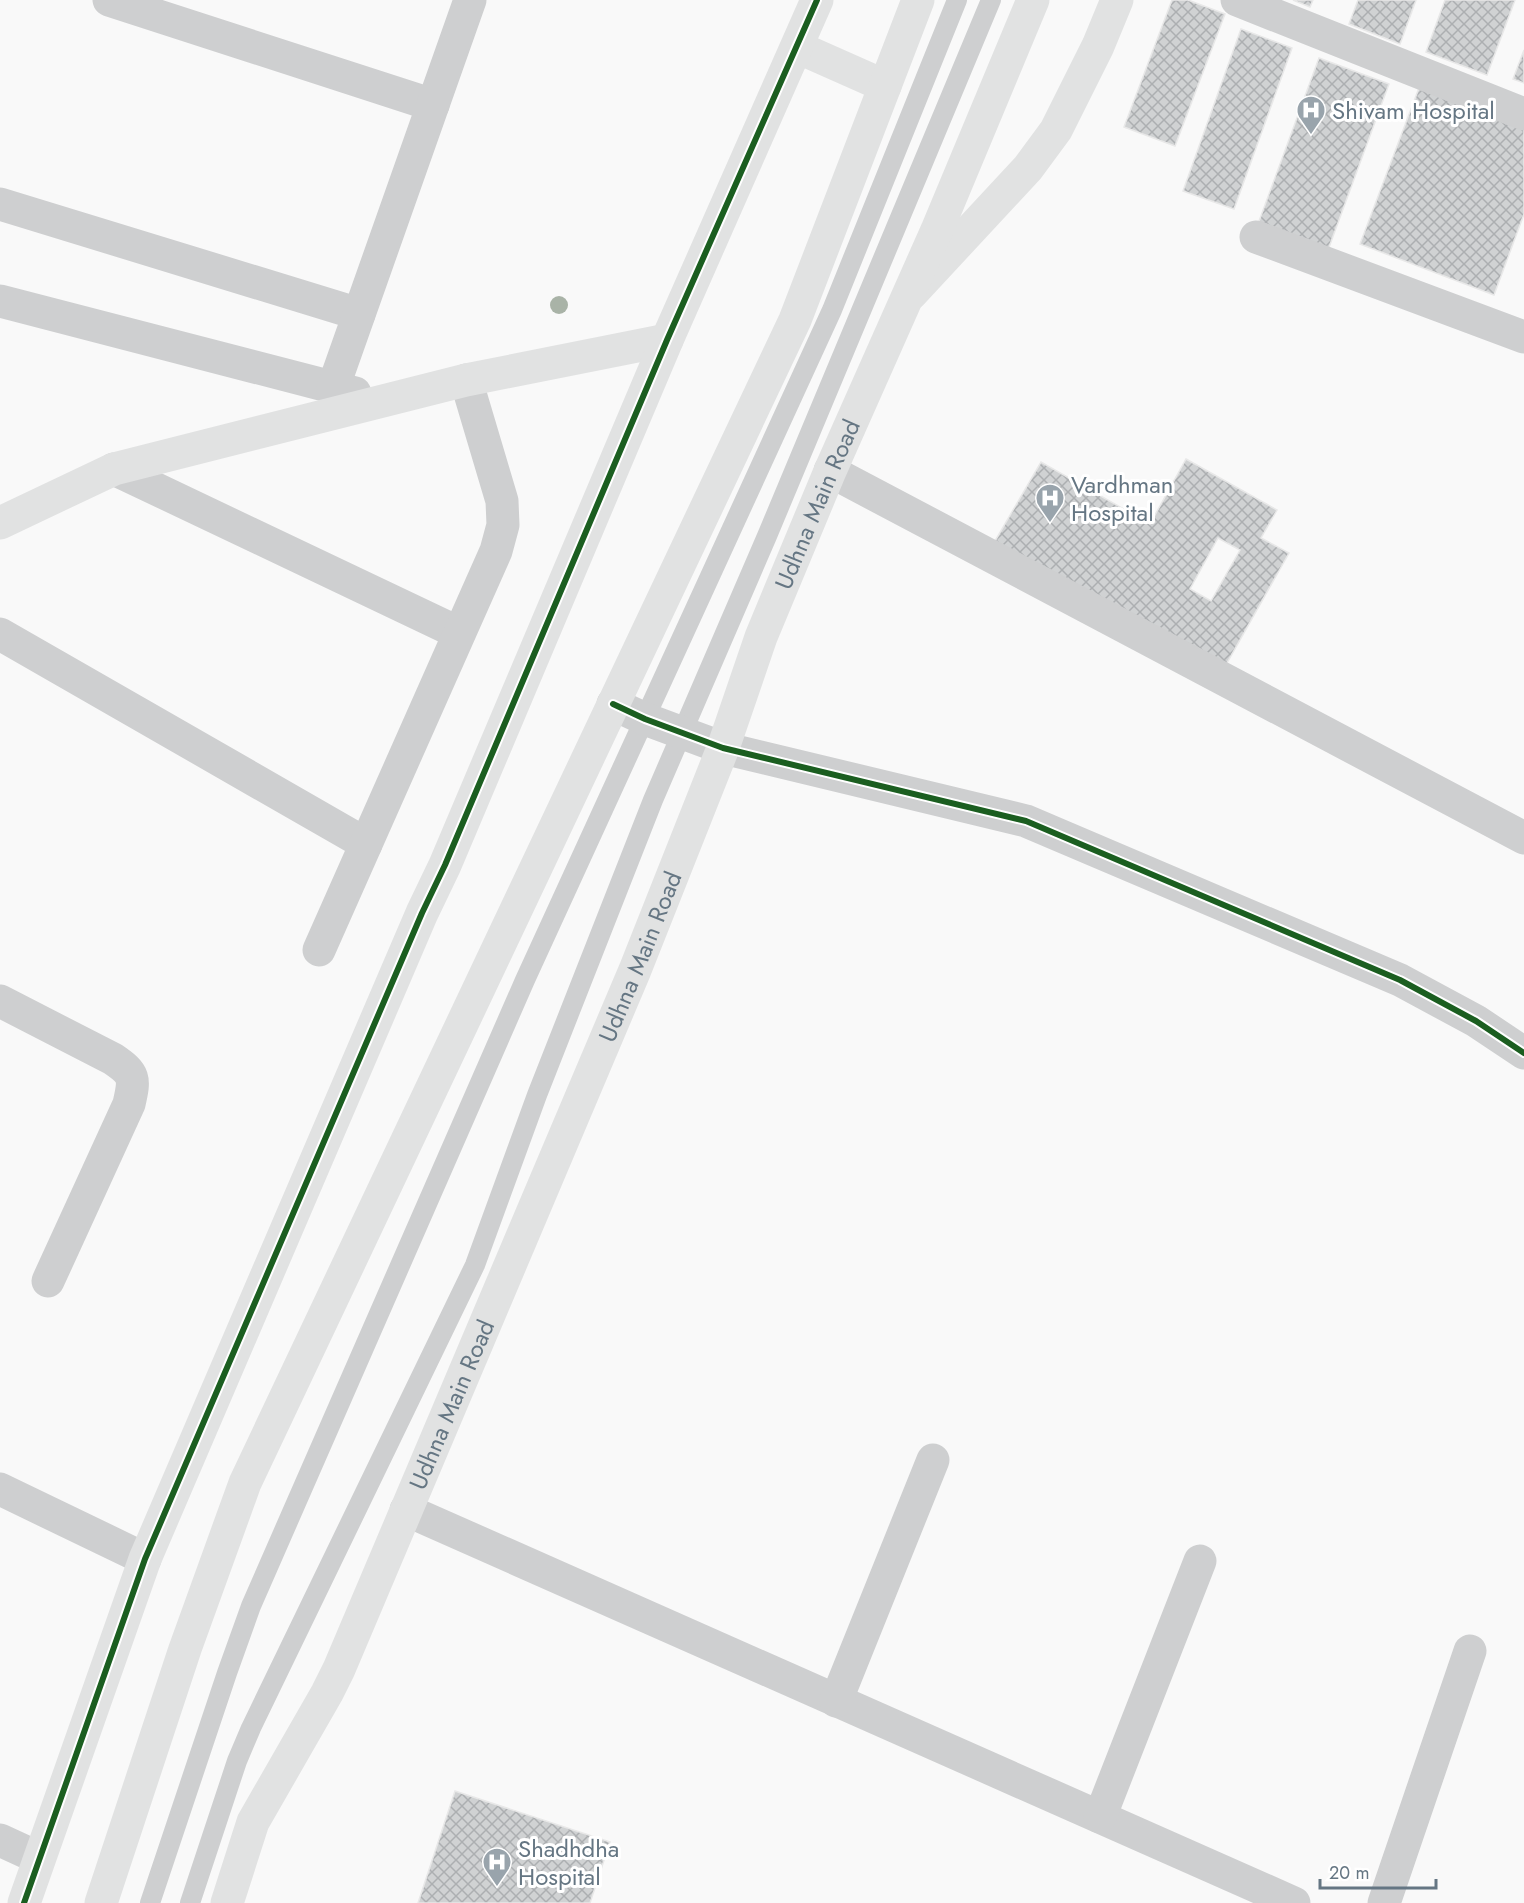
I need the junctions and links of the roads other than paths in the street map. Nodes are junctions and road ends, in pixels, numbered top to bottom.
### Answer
1 (109, 0) edge
2 (470, 0) edge
3 (817, 0) edge
4 (918, 0) edge
5 (957, 0) edge
6 (992, 0) edge
7 (1033, 0) edge
8 (1117, 0) edge
9 (1237, 0) edge
10 (797, 47) junction
11 (885, 86) junction
12 (433, 105) junction
13 (1524, 114) edge
14 (0, 204) edge
15 (1256, 237) dead end
16 (908, 297) junction
17 (0, 301) edge
18 (359, 314) junction
19 (1524, 337) edge
20 (667, 340) junction
21 (466, 380) junction
22 (333, 388) junction
23 (384, 400) junction
24 (114, 469) junction
25 (830, 471) junction
26 (0, 523) edge
27 (459, 633) junction
28 (0, 634) edge
29 (613, 704) junction
30 (645, 719) junction
31 (681, 733) junction
32 (723, 748) junction
33 (1524, 837) edge
34 (366, 844) junction
35 (319, 950) dead end
36 (0, 1001) edge
37 (1524, 1053) edge
38 (48, 1281) dead end
39 (933, 1460) dead end
40 (0, 1489) edge
41 (406, 1510) junction
42 (145, 1559) junction
43 (1200, 1561) dead end
44 (1470, 1651) dead end
45 (836, 1701) junction
46 (1100, 1817) junction
47 (253, 1822) junction
48 (0, 1840) edge
49 (39, 1858) junction
50 (24, 1903) edge
51 (101, 1903) edge
52 (150, 1903) edge
53 (190, 1903) edge
54 (227, 1903) edge
55 (242, 1903) edge
56 (1294, 1903) edge
57 (1384, 1903) edge

1 - 12 street
2 - 12 street
3 - 10 main road
4 - 11 main road
5 - 30 lane
6 - 31 lane
7 - 16 main road, Udhna Main Road
8 - 16 main road
9 - 13 street
10 - 11 main road
10 - 20 main road
11 - 29 main road
12 - 18 street
14 - 18 street
15 - 19 street
16 - 25 main road, Udhna Main Road
17 - 22 street
18 - 22 street
20 - 21 main road
20 - 42 main road
21 - 23 main road
21 - 27 street
22 - 23 street
23 - 24 main road
24 - 26 main road
24 - 27 street
25 - 32 main road, Udhna Main Road
25 - 33 street
27 - 34 street
28 - 34 street
29 - 30 street
29 - 51 main road
30 - 31 street
30 - 52 lane
31 - 32 street
31 - 53 lane
32 - 37 street
32 - 41 main road, Udhna Main Road
34 - 35 street
36 - 38 street
39 - 45 street
40 - 42 street
41 - 45 street
41 - 47 main road, Udhna Main Road
42 - 49 main road
43 - 46 street
44 - 57 street
45 - 46 street
46 - 56 street
47 - 54 main road, Udhna Main Road
47 - 55 main road
48 - 49 street
49 - 50 main road

